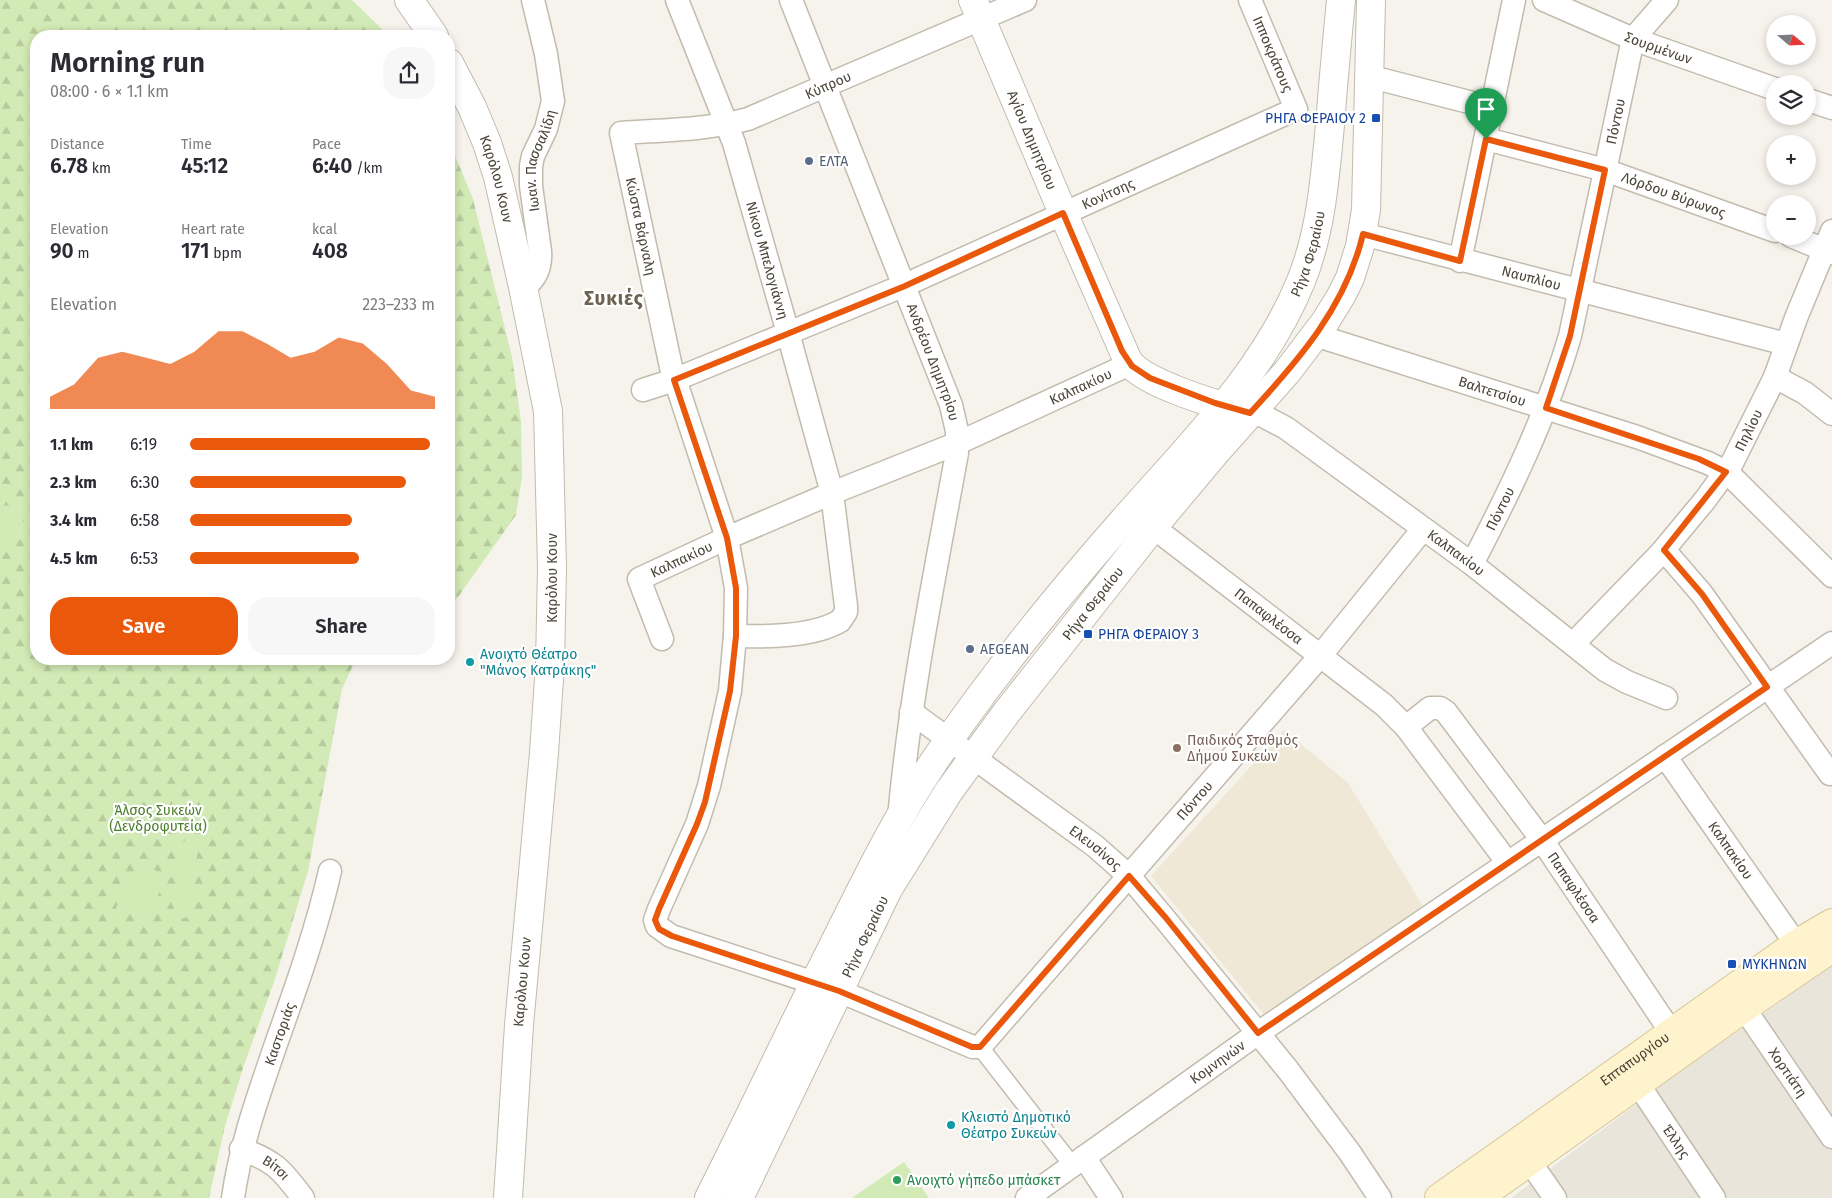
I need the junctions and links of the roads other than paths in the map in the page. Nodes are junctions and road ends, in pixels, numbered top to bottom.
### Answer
1 (409, 0) edge
2 (533, 0) edge
3 (677, 0) edge
4 (791, 0) edge
5 (1025, 0) edge
6 (1250, 0) edge
7 (1341, 0) edge
8 (1371, 0) edge
9 (1514, 0) edge
10 (1544, 0) edge
11 (1667, 0) edge
12 (976, 9) edge
13 (430, 30) edge
14 (1633, 39) junction
15 (455, 74) edge
16 (1368, 76) junction
17 (825, 86) junction
18 (1766, 86) edge
19 (1816, 103) edge
20 (1492, 108) junction
21 (1832, 108) edge
22 (1296, 109) joint
23 (727, 124) junction
24 (621, 133) joint
25 (1486, 139) junction
26 (1605, 170) junction
27 (1063, 213) junction
28 (1766, 227) edge
29 (1363, 234) junction
30 (1816, 242) edge
31 (1830, 245) edge
32 (1460, 261) junction
33 (905, 286) junction
34 (523, 287) junction
35 (1579, 291) junction
36 (788, 333) junction
37 (1315, 335) junction
38 (1786, 344) junction
39 (1130, 364) junction
40 (1775, 377) junction
41 (674, 380) junction
42 (643, 390) dead end
43 (1546, 408) junction
44 (1237, 409) junction
45 (1832, 414) edge
46 (958, 443) junction
47 (1726, 472) junction
48 (832, 493) junction
49 (1153, 527) junction
50 (1424, 529) junction
51 (727, 538) junction
52 (1664, 550) junction
53 (1472, 564) junction
54 (1832, 576) edge
55 (736, 636) junction
56 (662, 639) dead end
57 (1832, 643) edge
58 (1573, 644) junction
59 (1321, 655) junction
60 (1767, 687) junction
61 (1666, 698) dead end
62 (911, 712) junction
63 (1406, 727) junction
64 (950, 740) junction
65 (1665, 756) junction
66 (974, 757) junction
67 (1830, 774) dead end
68 (899, 818) junction
69 (1542, 840) junction
70 (1508, 863) junction
71 (330, 870) dead end
72 (1129, 876) junction
73 (1832, 923) edge
74 (1796, 944) junction
75 (1832, 948) edge
76 (827, 987) junction
77 (1744, 1008) junction
78 (1671, 1032) junction
79 (1258, 1033) junction
80 (980, 1047) junction
81 (1638, 1084) junction
82 (1832, 1137) edge
83 (241, 1149) junction
84 (1078, 1161) junction
85 (1530, 1162) junction
86 (234, 1198) edge
87 (303, 1198) edge
88 (508, 1198) edge
89 (709, 1198) edge
90 (739, 1198) edge
91 (1027, 1198) edge
92 (1111, 1198) edge
93 (1380, 1198) edge
94 (1439, 1198) edge
95 (1478, 1198) edge
96 (1555, 1198) edge
97 (1714, 1198) edge

1 - 13 street
2 - 34 street, Ιωαν. Πασσαλίδη
3 - 23 street, Νίκου Μπελογιάννη
4 - 17 street, Ανδρέου Δημητρίου
5 - 12 street, Κύπρου
6 - 22 street, Ιπποκράτους
7 - 44 street, Ρήγα Φεραίου
8 - 16 street, Ρήγα Φεραίου
9 - 20 street
10 - 14 street, Σουρμένων
11 - 14 street, Πόντου
12 - 17 street, Κύπρου
12 - 27 street, Αγίου Δημητρίου
14 - 18 street, Σουρμένων
14 - 26 street, Πόντου
15 - 34 street, Καρόλου Κουν
16 - 20 street
16 - 29 street, Ρήγα Φεραίου
17 - 23 street, Κύπρου
17 - 33 street, Ανδρέου Δημητρίου
19 - 21 street
20 - 25 street
22 - 27 street, Κονίτσης
23 - 24 street, Κύπρου
23 - 36 street, Νίκου Μπελογιάννη
24 - 41 street, Κώστα Βάρναλη
25 - 26 street, Λόρδου Βύρωνος
25 - 32 street
26 - 28 street, Λόρδου Βύρωνος
26 - 35 street, Πόντου
27 - 33 street, Κονίτσης
27 - 39 street, Αγίου Δημητρίου
29 - 32 street, Ναυπλίου
29 - 37 street, Ρήγα Φεραίου
30 - 31 street
31 - 38 street, Πηλίου
32 - 35 street, Ναυπλίου
33 - 36 street, Κονίτσης
33 - 46 street, Ανδρέου Δημητρίου
34 - 88 street, Καρόλου Κουν
35 - 38 street, Ναυπλίου
35 - 43 street, Πόντου
36 - 41 street, Κονίτσης
36 - 48 street, Νίκου Μπελογιάννη
37 - 43 street, Βαλτετσίου
37 - 44 street, Ρήγα Φεραίου
38 - 40 street, Πηλίου
39 - 44 street, Καλπακίου
39 - 46 street, Καλπακίου
40 - 45 street
40 - 47 street, Πηλίου
41 - 42 street, Κονίτσης
41 - 51 street, Κώστα Βάρναλη
43 - 47 street, Βαλτετσίου
43 - 53 street, Πόντου
44 - 49 street, Ρήγα Φεραίου
44 - 50 street, Καλπακίου
44 - 64 street, Ρήγα Φεραίου
46 - 48 street, Καλπακίου
46 - 62 street, Ανδρέου Δημητρίου
47 - 52 street, Πηλίου
47 - 54 street, Βαλτετσίου
48 - 51 street, Καλπακίου
48 - 55 street, Νίκου Μπελογιάννη
49 - 59 street, Παπαφλέσσα
49 - 66 street, Ρήγα Φεραίου
50 - 53 street, Καλπακίου
50 - 59 street, Πόντου
51 - 55 street, Κώστα Βάρναλη
51 - 56 street, Καλπακίου
52 - 58 street, Πηλίου
52 - 60 street
53 - 58 street, Καλπακίου
55 - 76 street, Κώστα Βάρναλη
57 - 60 street, Κομνηνών
58 - 61 street, Καλπακίου
59 - 63 street, Παπαφλέσσα
59 - 72 street, Πόντου
60 - 65 street, Κομνηνών
60 - 67 street
62 - 64 street
62 - 68 street, Ανδρέου Δημητρίου
63 - 69 street, Παπαφλέσσα
63 - 70 street, Παπαφλέσσα
64 - 66 street, Ελευσίνος
64 - 68 street, Ρήγα Φεραίου
65 - 69 street, Κομνηνών
65 - 74 street, Καλπακίου
66 - 72 street, Ελευσίνος
66 - 76 street, Ρήγα Φεραίου
68 - 76 street, Ρήγα Φεραίου
69 - 70 street, Κομνηνών
69 - 78 street, Παπαφλέσσα
70 - 79 street, Κομνηνών
71 - 83 street, Καστοριάς
72 - 79 street, Ελευσίνος
72 - 80 street, Πόντου
73 - 74 main road, Επταπυργίου
74 - 78 main road, Επταπυργίου
75 - 77 main road, Επταπυργίου
76 - 80 street
76 - 89 street, Ρήγα Φεραίου
76 - 90 street, Ρήγα Φεραίου
77 - 81 main road, Επταπυργίου
77 - 82 street, Χορτιάτη
78 - 94 main road, Επταπυργίου
79 - 84 street, Κομνηνών
79 - 93 street, Ελευσίνος
80 - 84 street
81 - 85 main road, Επταπυργίου
81 - 97 street, Έλλης
83 - 86 street, Καστοριάς
83 - 87 street, Βίτσι
84 - 91 street, Κομνηνών
84 - 92 street
85 - 95 main road, Επταπυργίου
85 - 96 street

